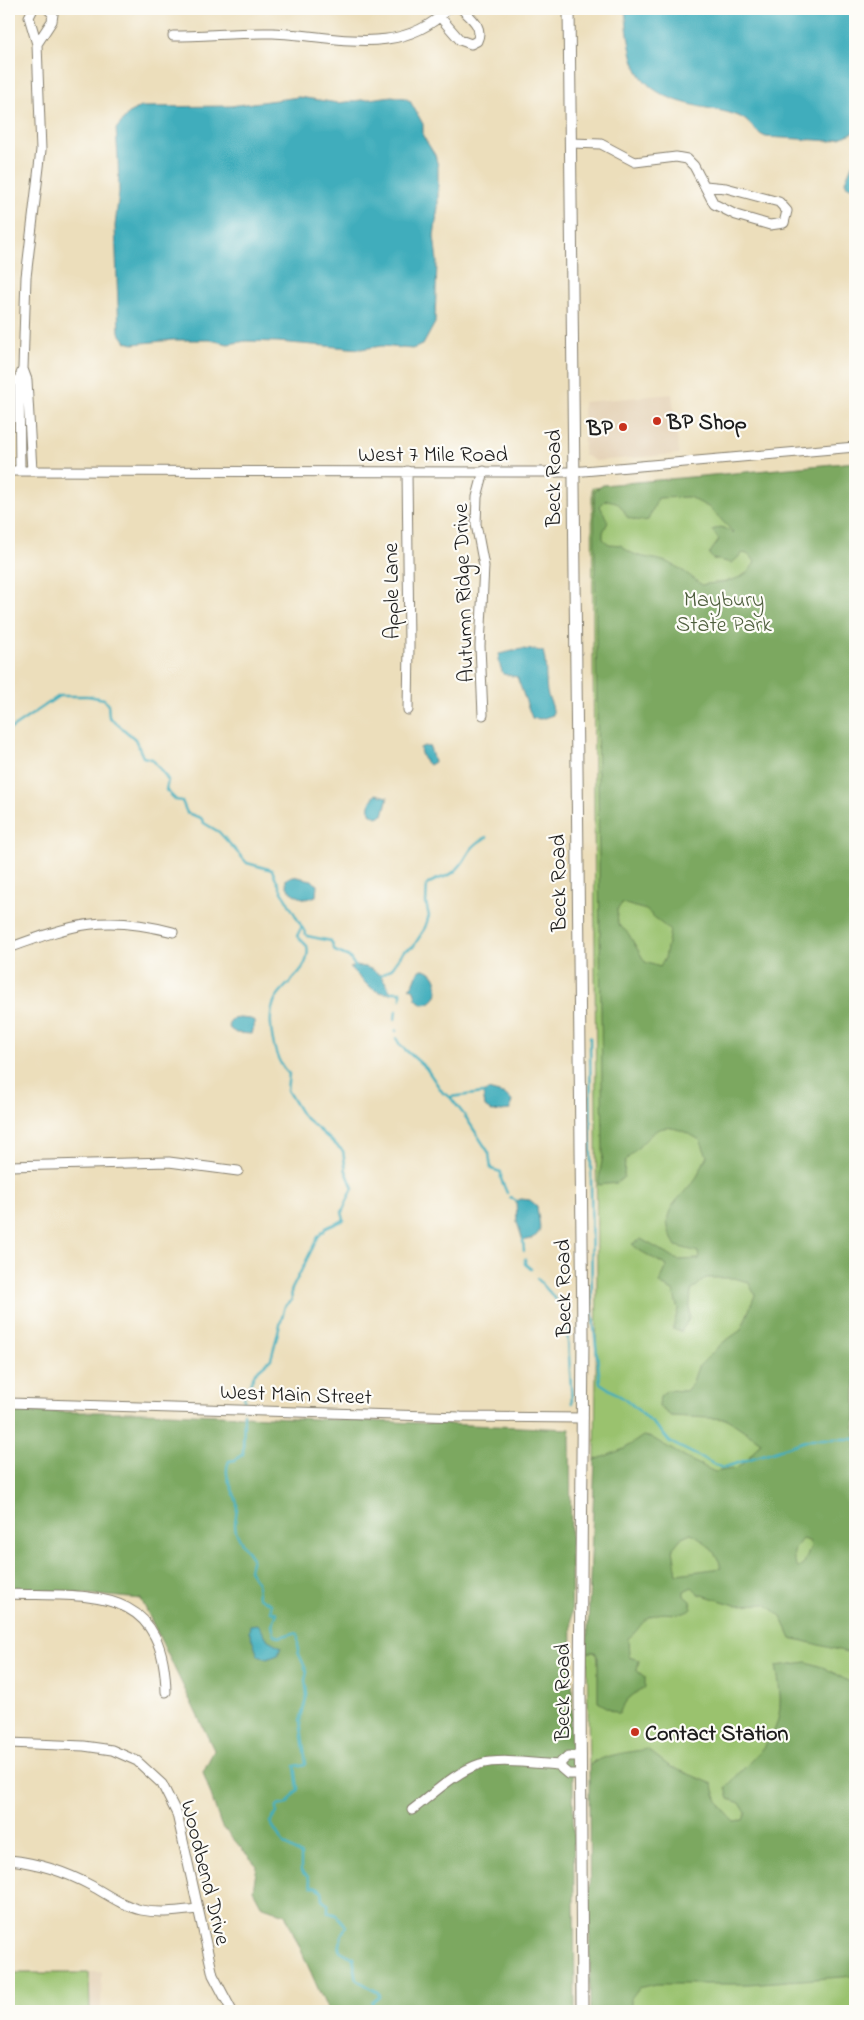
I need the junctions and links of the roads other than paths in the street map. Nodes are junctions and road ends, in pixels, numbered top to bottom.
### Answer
1 (33, 9) edge
2 (48, 9) edge
3 (448, 9) edge
4 (462, 9) edge
5 (569, 9) edge
6 (440, 17) junction
7 (174, 36) dead end
8 (37, 44) junction
9 (570, 143) junction
10 (705, 186) junction
11 (23, 369) junction
12 (19, 419) junction
13 (29, 419) junction
14 (855, 447) edge
15 (20, 471) junction
16 (32, 471) junction
17 (408, 471) junction
18 (484, 471) junction
19 (9, 472) edge
20 (572, 472) junction
21 (408, 710) dead end
22 (483, 715) dead end
23 (173, 932) dead end
24 (9, 948) edge
25 (9, 1166) edge
26 (238, 1171) dead end
27 (9, 1403) edge
28 (583, 1418) junction
29 (9, 1594) edge
30 (166, 1692) dead end
31 (9, 1744) edge
32 (581, 1756) junction
33 (561, 1765) junction
34 (581, 1774) junction
35 (412, 1810) dead end
36 (9, 1860) edge
37 (198, 1909) junction
38 (232, 2011) edge
39 (582, 2011) edge

1 - 8 street
2 - 8 street
3 - 6 street
4 - 6 street
5 - 9 main road, Beck Road
6 - 7 street
8 - 11 street
9 - 10 street
9 - 20 main road, Beck Road
10 - 10 street
11 - 12 street
11 - 13 street
12 - 13 street
12 - 15 street
13 - 16 street
14 - 20 street, West 7 Mile Road
15 - 16 street, West 7 Mile Road
15 - 19 street, West 7 Mile Road
16 - 17 street, West 7 Mile Road
17 - 18 street, West 7 Mile Road
17 - 21 street, Apple Lane
18 - 20 street, West 7 Mile Road
18 - 22 street, Autumn Ridge Drive
20 - 28 main road, Beck Road
23 - 24 street
25 - 26 street
27 - 28 street, West Main Street
28 - 32 main road, Beck Road
29 - 30 street
31 - 37 street, Woodbend Drive
32 - 33 street, Beck Road
32 - 34 main road, Beck Road
33 - 34 street, Beck Road
33 - 35 street, Beck Road
34 - 39 main road, Beck Road
36 - 37 street
37 - 38 street, Woodbend Drive

